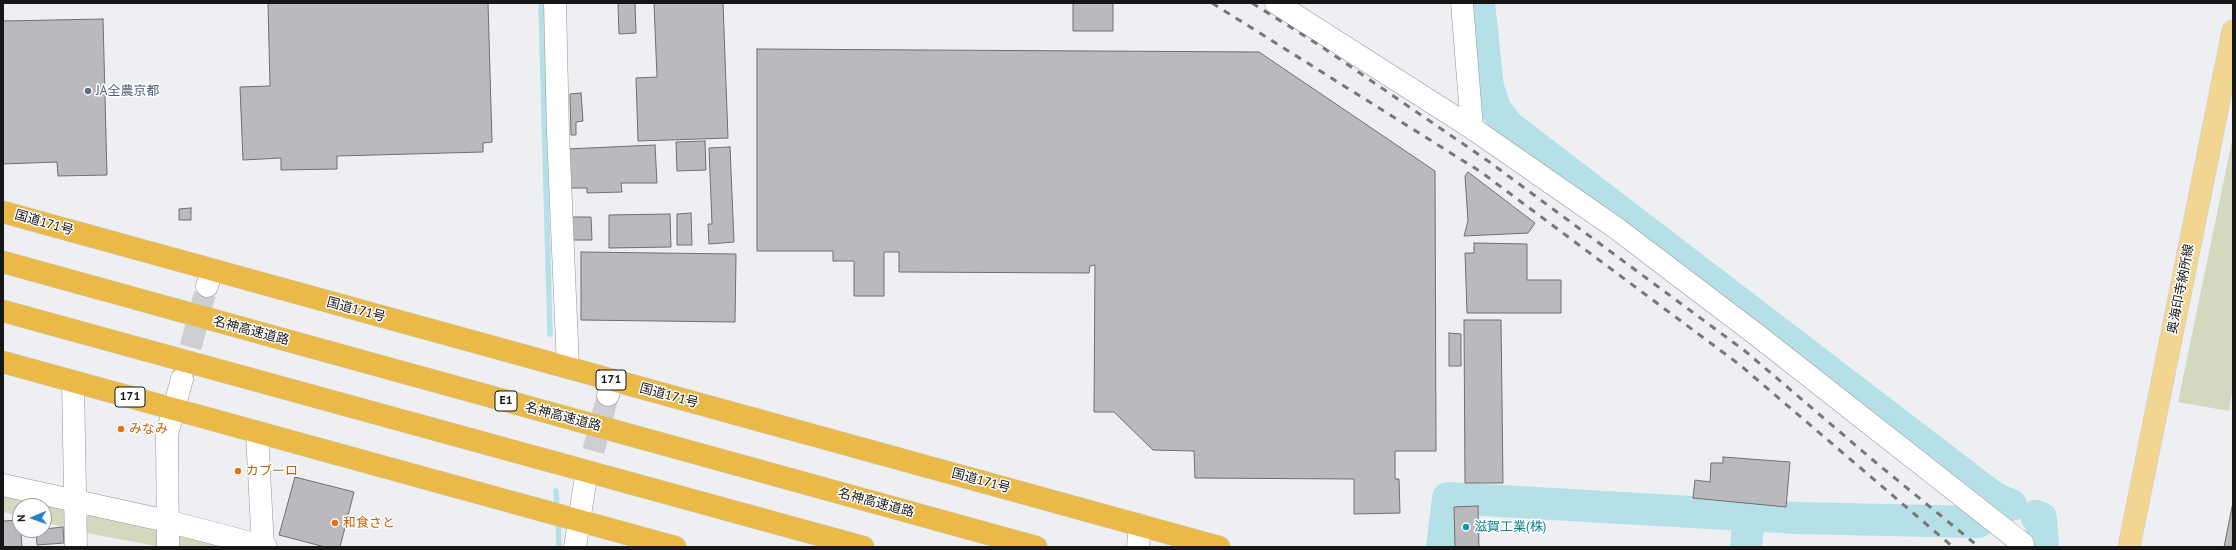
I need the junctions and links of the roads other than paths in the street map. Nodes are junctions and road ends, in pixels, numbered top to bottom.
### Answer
1 (555, 3) edge
2 (1276, 3) edge
3 (1462, 3) edge
4 (2233, 31) edge
5 (1472, 128) junction
6 (3, 212) edge
7 (3, 262) edge
8 (3, 311) edge
9 (3, 362) edge
10 (568, 367) junction
11 (182, 379) tunnel mouth
12 (73, 382) junction
13 (174, 409) junction
14 (257, 434) junction
15 (585, 484) tunnel mouth
16 (3, 485) edge
17 (74, 500) junction
18 (580, 520) junction
19 (167, 521) junction
20 (1140, 525) junction
21 (76, 547) edge
22 (168, 547) edge
23 (264, 547) edge
24 (575, 547) edge
25 (675, 547) edge
26 (863, 547) edge
27 (1035, 547) edge
28 (1138, 547) edge
29 (1219, 547) edge
30 (2023, 547) edge
31 (2129, 547) edge

1 - 10 street
2 - 5 street
3 - 5 street
4 - 31 main road, 奥海印寺納所線
5 - 30 street
6 - 10 highway, 国道171号 / 171
7 - 27 highway, 名神高速道路 / E1
8 - 26 highway
9 - 12 highway, 171
10 - 20 highway, 国道171号 / 171
11 - 13 street
12 - 13 highway, 171
12 - 17 street
13 - 14 highway, 171
13 - 19 street
14 - 18 highway, 171
14 - 23 street
15 - 18 street
16 - 17 street
17 - 19 street
17 - 21 street
18 - 24 street
18 - 25 highway, 171
19 - 22 street
19 - 23 street
20 - 28 street
20 - 29 highway, 国道171号 / 171

